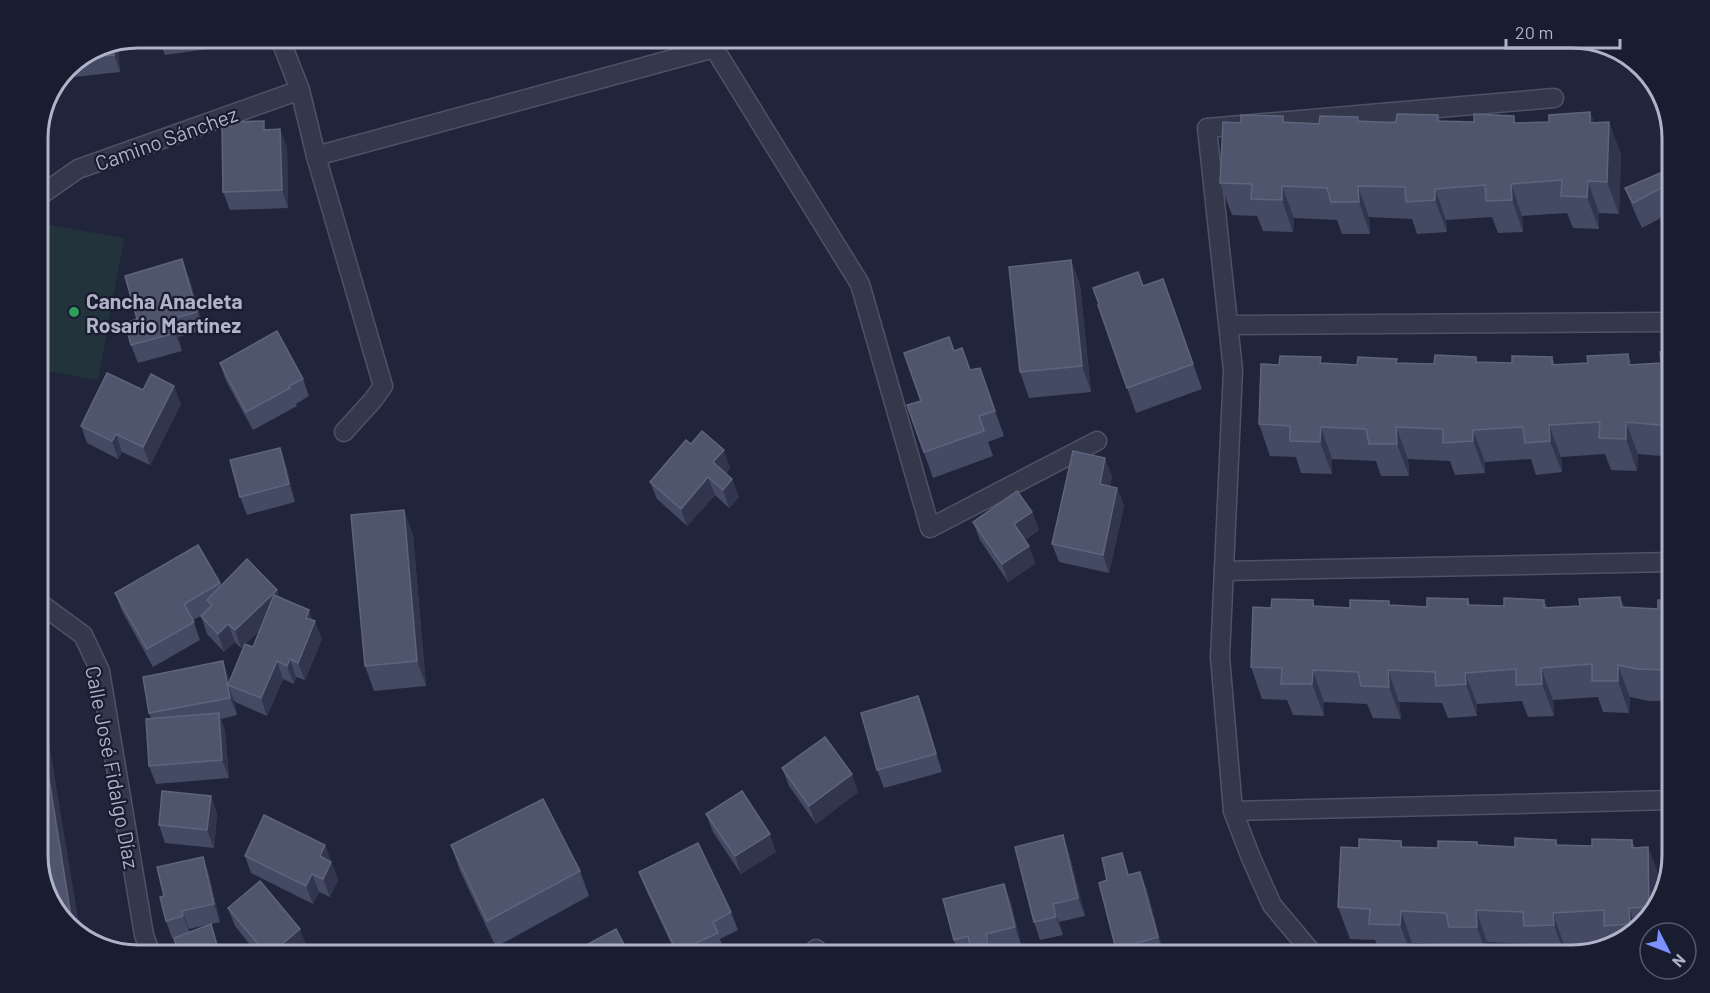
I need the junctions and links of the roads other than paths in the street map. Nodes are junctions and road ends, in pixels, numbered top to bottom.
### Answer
1 (284, 48) edge
2 (705, 48) edge
3 (718, 48) edge
4 (300, 90) junction
5 (1554, 98) dead end
6 (316, 156) junction
7 (48, 190) edge
8 (1662, 322) edge
9 (1228, 325) junction
10 (344, 432) dead end
11 (1097, 441) dead end
12 (1662, 561) edge
13 (1224, 571) junction
14 (48, 610) edge
15 (1662, 800) edge
16 (1233, 811) junction
17 (147, 945) edge
18 (1305, 945) edge

1 - 4 street
2 - 6 street
3 - 11 street
4 - 6 street
4 - 7 street, Camino Sánchez
5 - 9 street
6 - 10 street
8 - 9 street
9 - 13 street
12 - 13 street
13 - 16 street
14 - 17 street, Calle José Fidalgo Díaz
15 - 16 street
16 - 18 street

